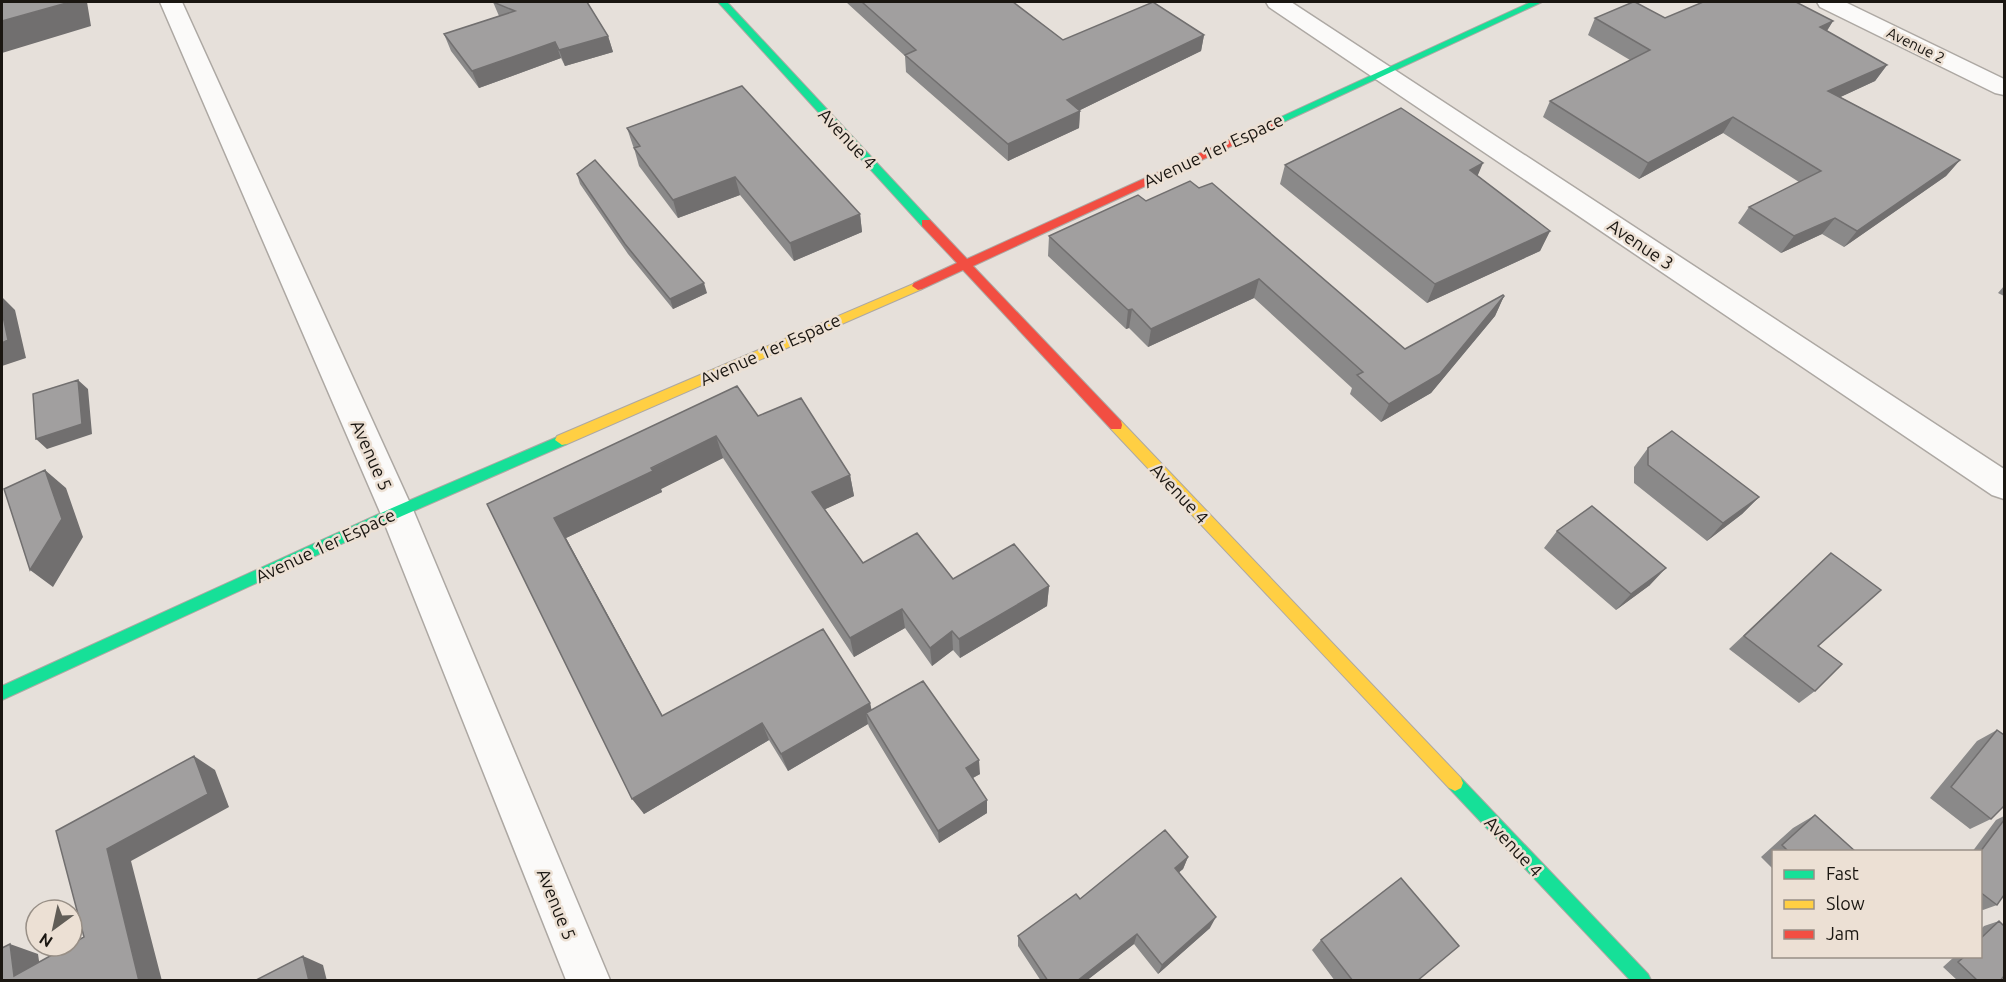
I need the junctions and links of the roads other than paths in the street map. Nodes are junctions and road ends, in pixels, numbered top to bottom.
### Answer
1 (171, 2) edge
2 (722, 2) edge
3 (1277, 2) edge
4 (1537, 2) edge
5 (1828, 2) edge
6 (1383, 73) junction
7 (2004, 88) edge
8 (965, 265) junction
9 (2004, 486) edge
10 (397, 512) junction
11 (2, 693) edge
12 (588, 981) edge
13 (1642, 981) edge

1 - 10 street, Avenue 5
2 - 8 street, Avenue 4
3 - 6 street, Avenue 3
4 - 6 street, Avenue 1er Espace
5 - 7 street, Avenue 2
6 - 8 street, Avenue 1er Espace
6 - 9 street, Avenue 3
8 - 10 street, Avenue 1er Espace
8 - 13 street, Avenue 4
10 - 11 street, Avenue 1er Espace
10 - 12 street, Avenue 5

